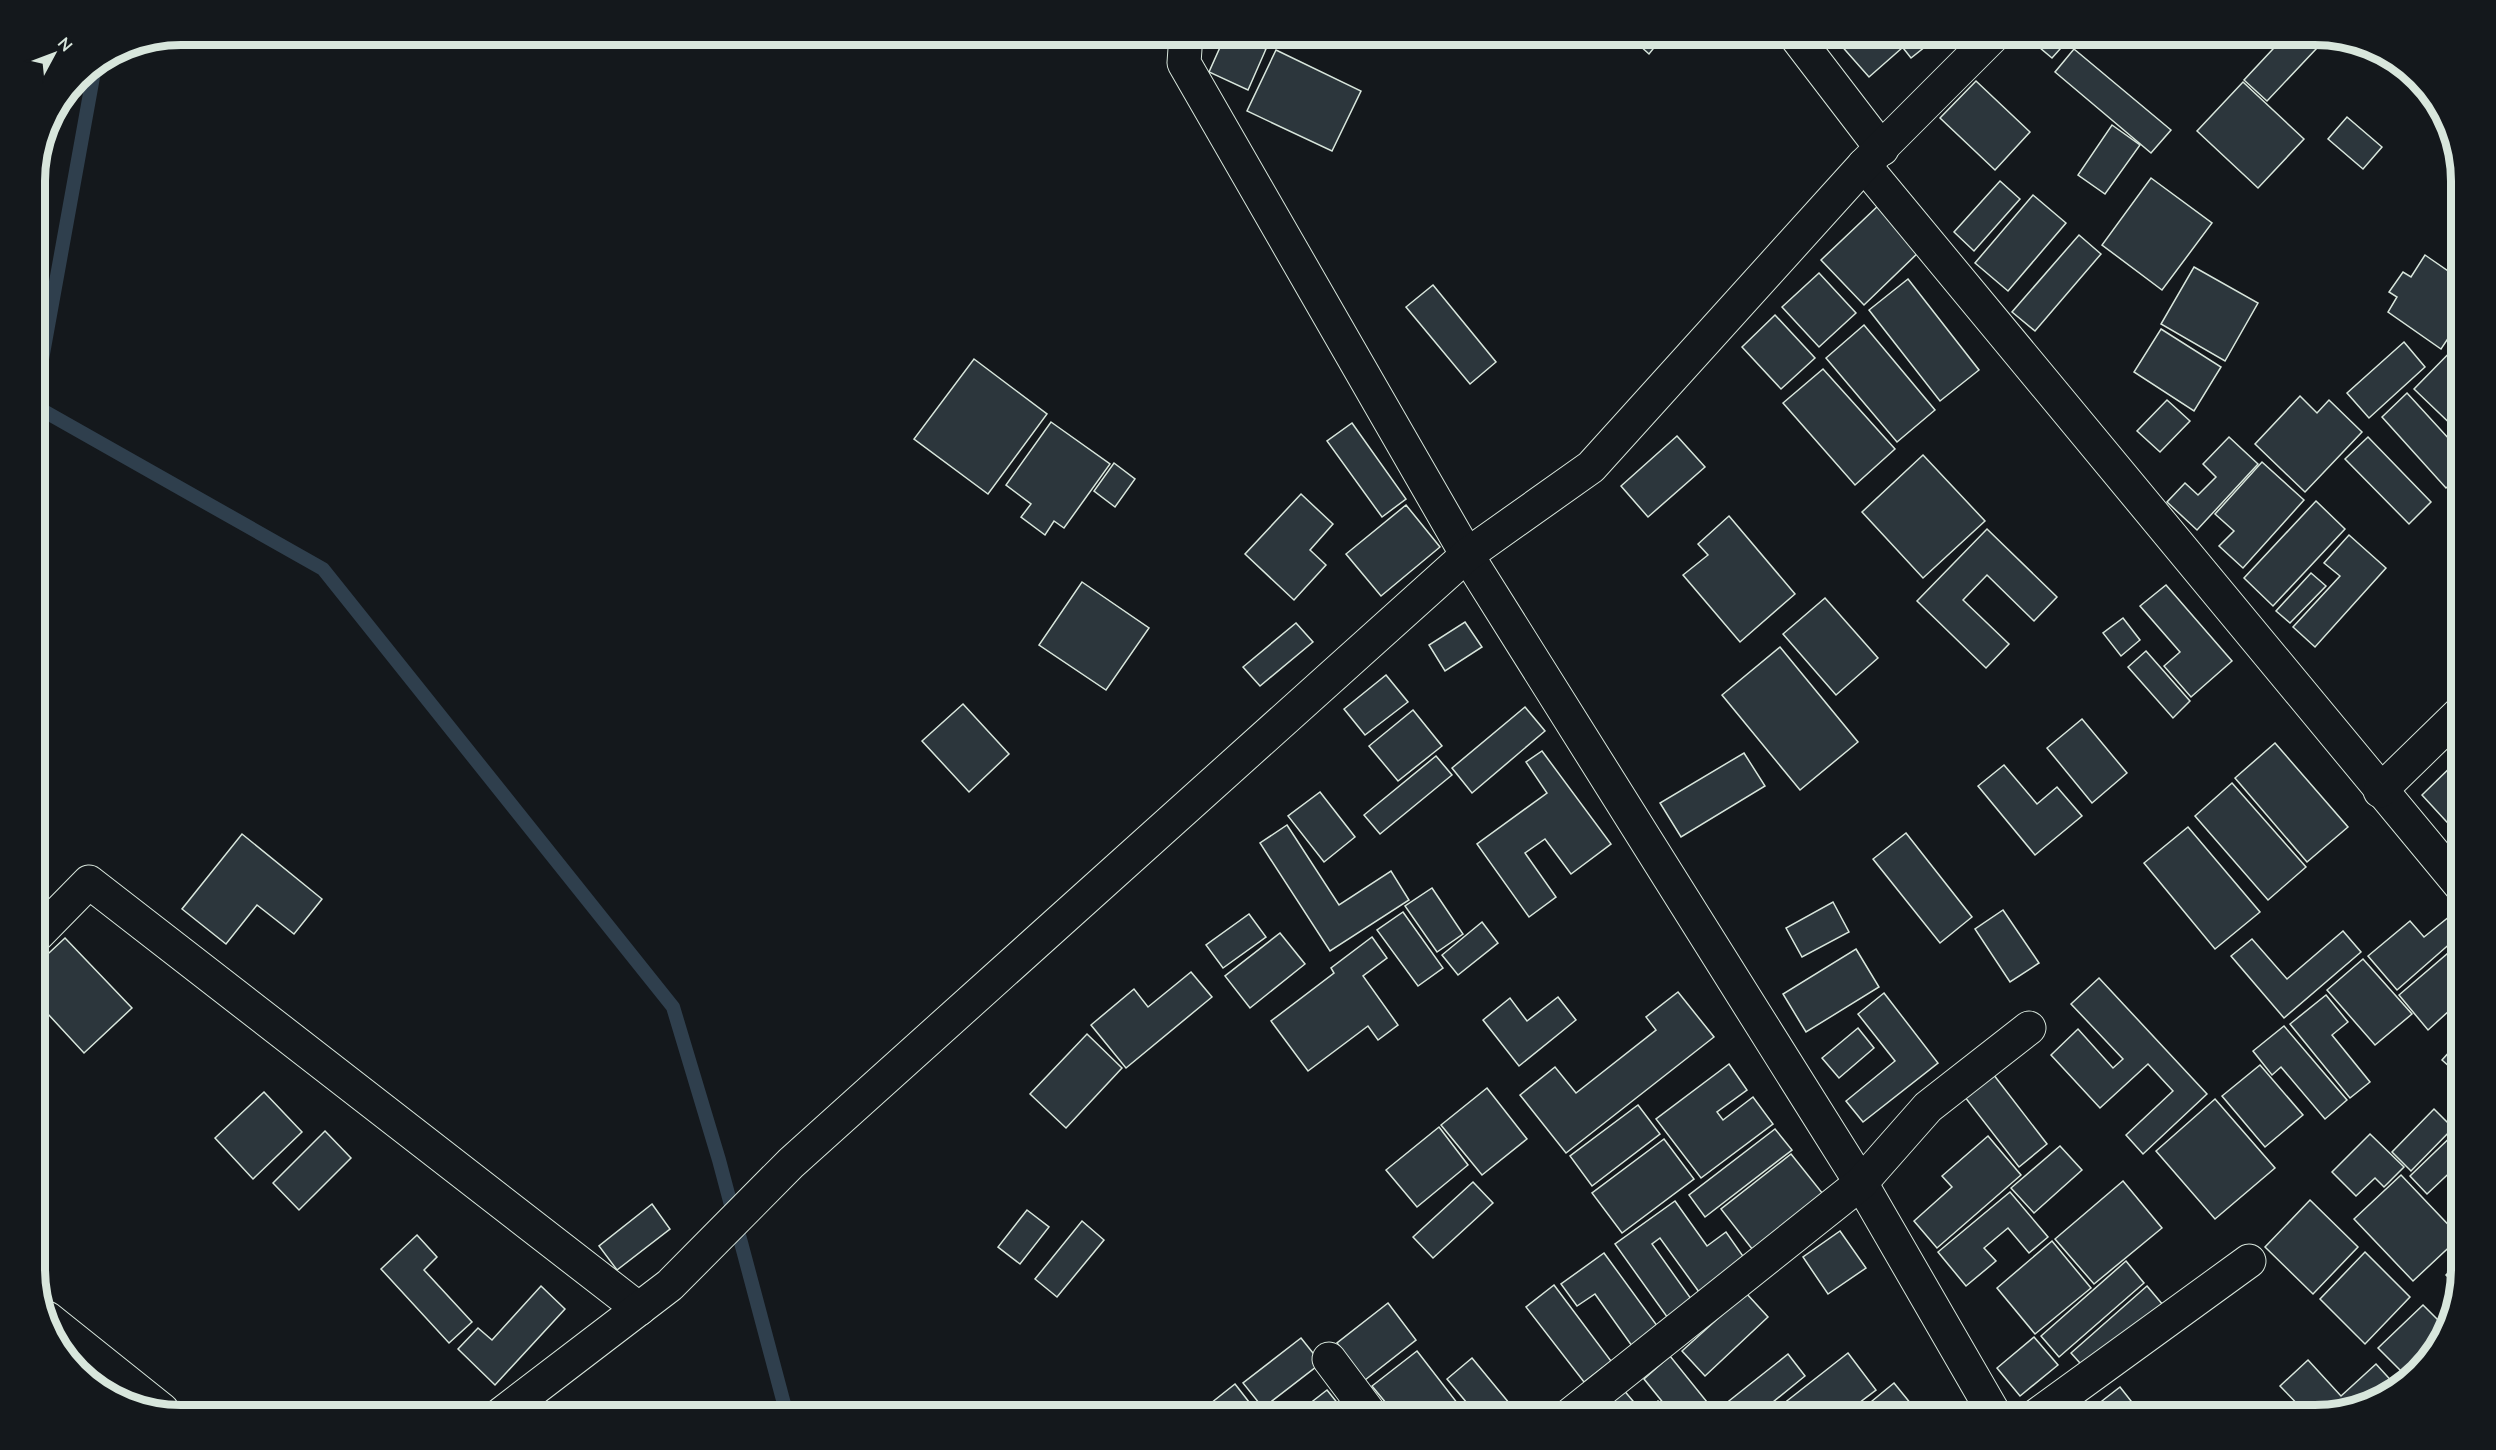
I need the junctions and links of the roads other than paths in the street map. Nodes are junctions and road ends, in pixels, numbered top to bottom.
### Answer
1 (1185, 45) edge
2 (1801, 45) edge
3 (1984, 45) edge
4 (1873, 157) junction
5 (1467, 555) junction
6 (2451, 722) edge
7 (2380, 790) junction
8 (2451, 874) edge
9 (45, 927) edge
10 (2029, 1028) dead end
11 (1861, 1183) junction
12 (2249, 1261) dead end
13 (639, 1309) junction
14 (58, 1327) edge
15 (1329, 1359) dead end
16 (151, 1401) edge
17 (514, 1405) edge
18 (1363, 1405) edge
19 (1584, 1405) edge
20 (1989, 1405) edge
21 (2052, 1405) edge

1 - 5 street
2 - 4 street
3 - 4 street
4 - 5 street
4 - 7 street
5 - 11 street
5 - 13 street
6 - 7 street
7 - 8 street
9 - 13 street
10 - 11 street
11 - 19 street
11 - 20 street
12 - 21 street
13 - 17 street
14 - 16 street
15 - 18 street

